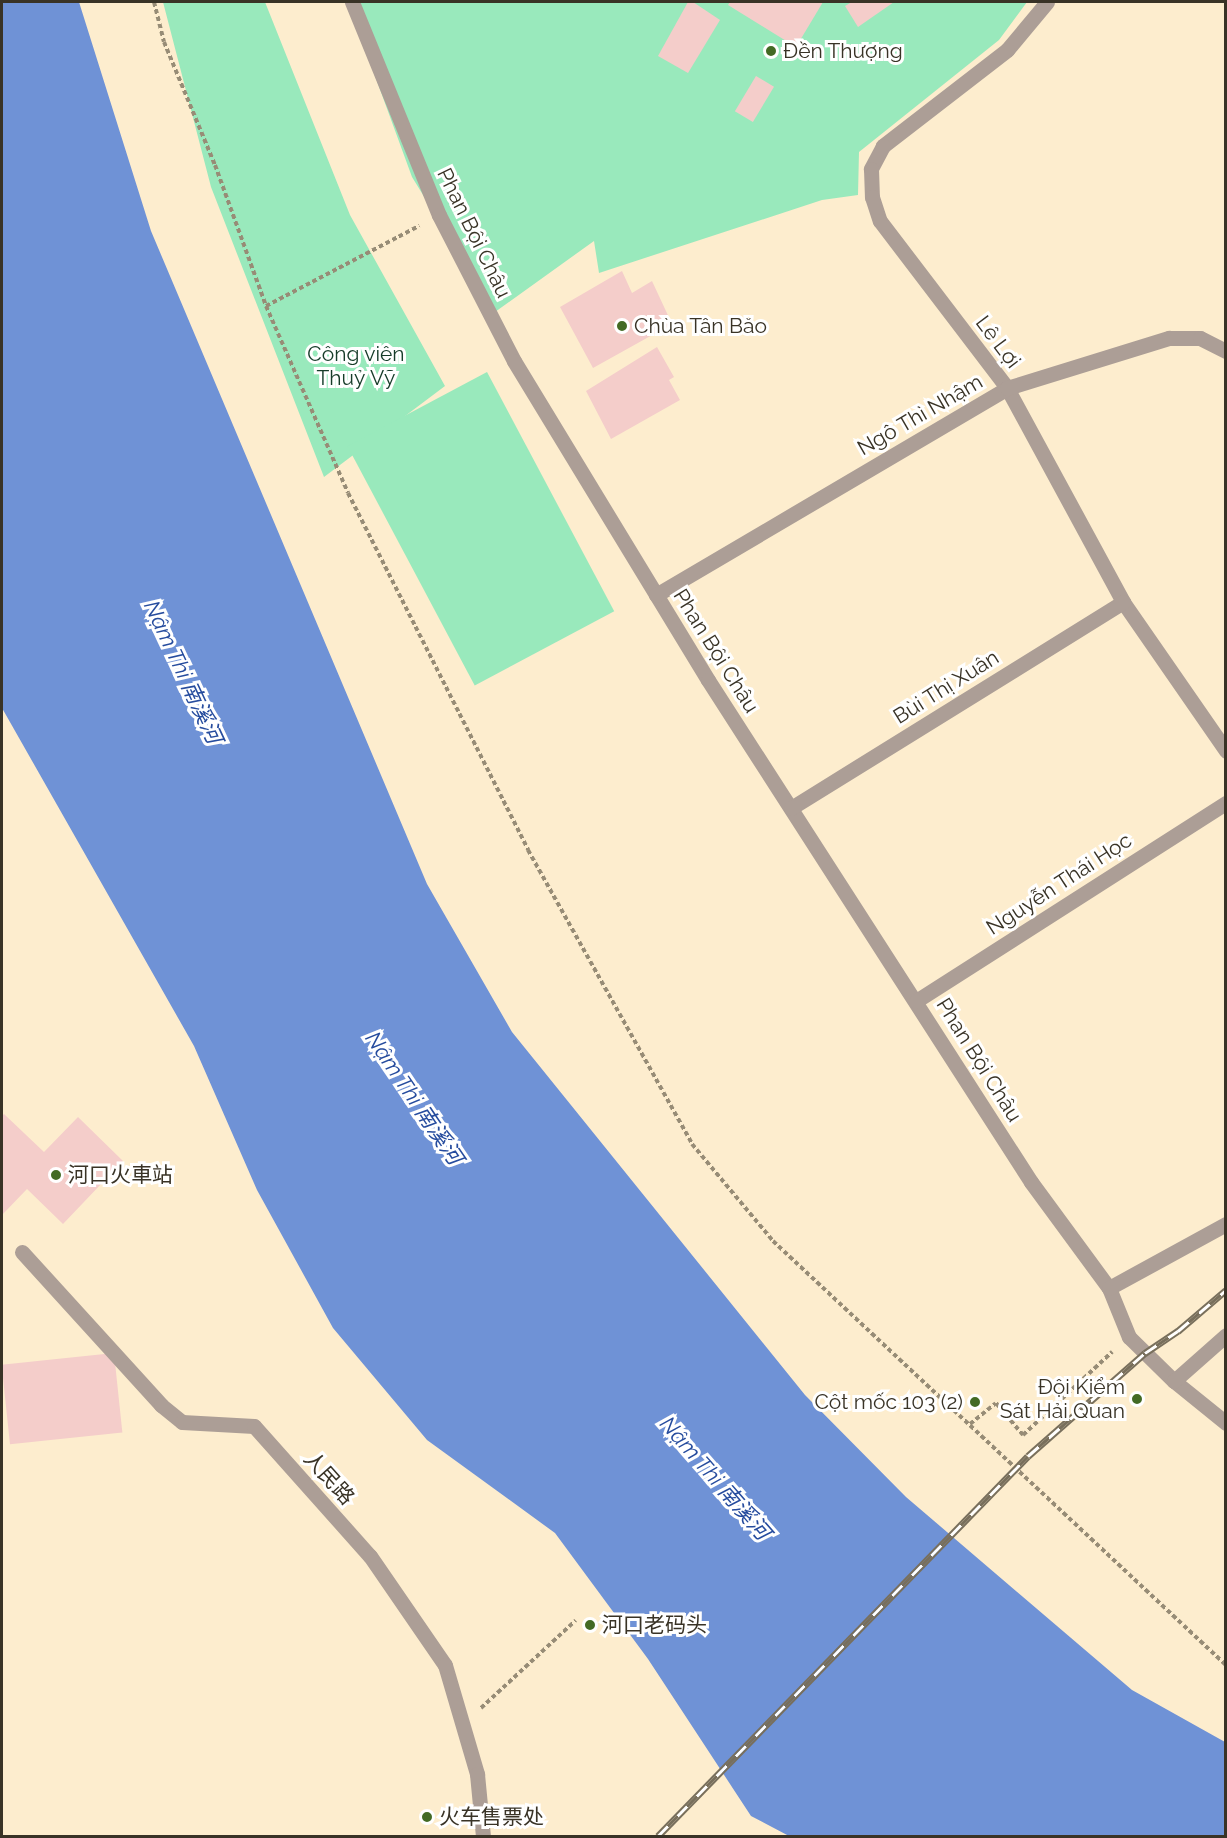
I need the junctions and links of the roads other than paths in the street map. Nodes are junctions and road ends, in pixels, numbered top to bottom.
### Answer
1 (352, 2) edge
2 (1047, 2) edge
3 (1226, 351) edge
4 (1007, 388) junction
5 (656, 595) junction
6 (1123, 602) junction
7 (1226, 751) edge
8 (1226, 802) edge
9 (792, 808) junction
10 (916, 1000) junction
11 (1226, 1224) edge
12 (22, 1252) dead end
13 (1109, 1288) junction
14 (1226, 1335) edge
15 (1174, 1381) junction
16 (1226, 1423) edge
17 (483, 1836) edge

1 - 5 street, Phan Bội Châu
2 - 4 street, Lê Lợi
3 - 4 street, Ngô Thì Nhậm
4 - 5 street, Ngô Thì Nhậm
4 - 6 street, Lê Lợi
5 - 9 street, Phan Bội Châu
6 - 7 street, Lê Lợi
6 - 9 street, Bùi Thị Xuân
8 - 10 street, Nguyễn Thái Học
9 - 10 street, Phan Bội Châu
10 - 13 street, Phan Bội Châu
11 - 13 street
12 - 17 street, 人民路
13 - 15 street, Phan Bội Châu
14 - 15 street
15 - 16 street

